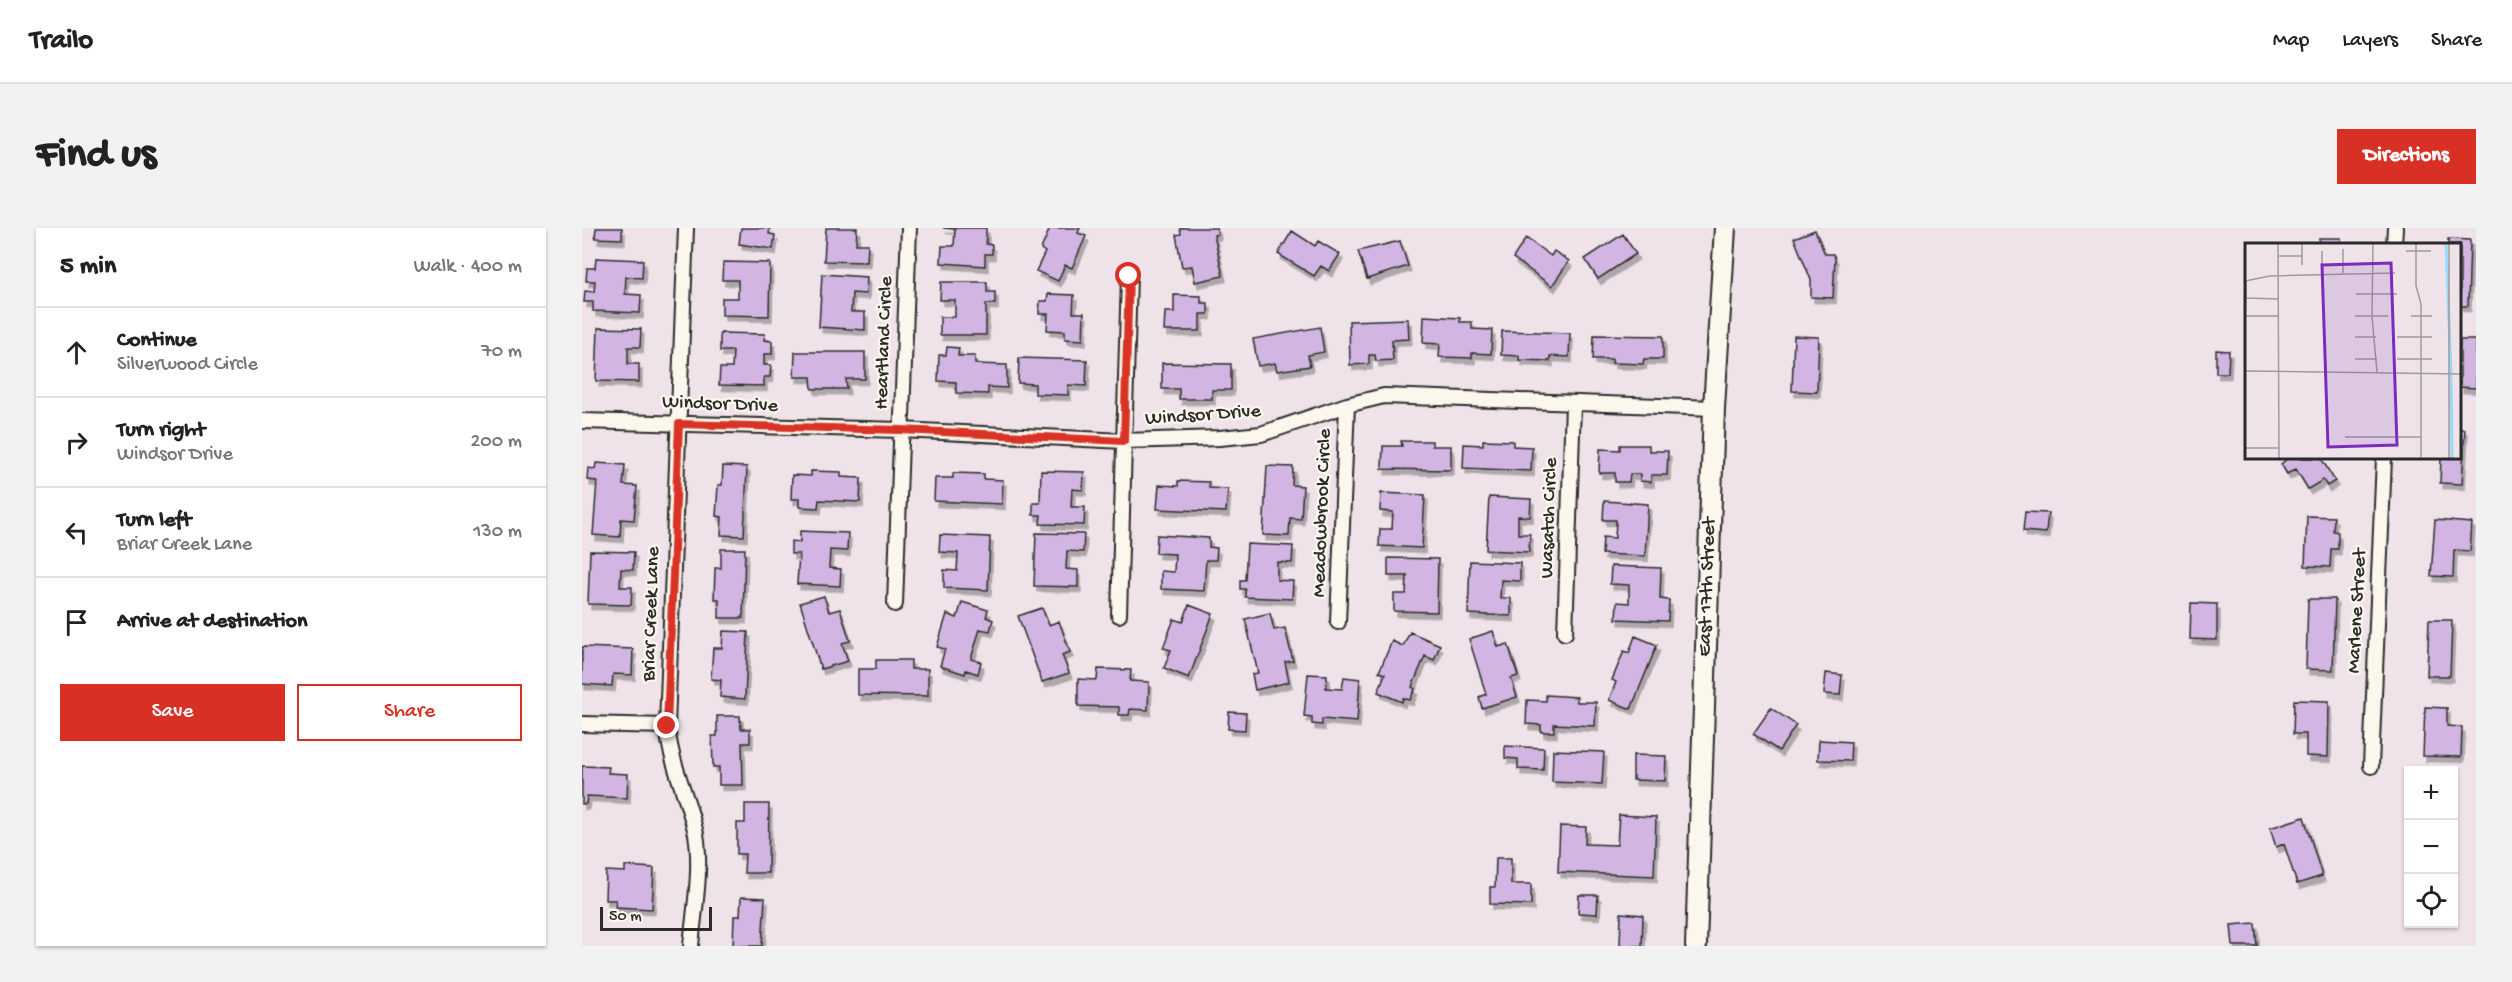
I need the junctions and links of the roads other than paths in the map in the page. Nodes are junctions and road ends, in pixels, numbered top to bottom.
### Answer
1 (686, 228) edge
2 (909, 228) edge
3 (1725, 228) edge
4 (2395, 228) edge
5 (2394, 243) edge
6 (1129, 276) dead end
7 (1347, 405) junction
8 (1573, 405) junction
9 (1714, 408) junction
10 (582, 421) edge
11 (679, 424) junction
12 (901, 430) junction
13 (1124, 441) junction
14 (2384, 459) edge
15 (895, 604) dead end
16 (1119, 615) dead end
17 (1338, 622) dead end
18 (1565, 633) dead end
19 (582, 724) edge
20 (667, 726) junction
21 (2371, 766) dead end
22 (691, 946) edge
23 (1696, 946) edge

1 - 11 street, Briar Creek Lane
2 - 12 street, Heartland Circle
3 - 9 main road, East 17th Street
4 - 5 street
6 - 13 street
7 - 8 street, Windsor Drive
7 - 13 street, Windsor Drive
7 - 17 street, Meadowbrook Circle
8 - 9 street, Windsor Drive
8 - 18 street, Wasatch Circle
9 - 23 main road, East 17th Street
10 - 11 street, Windsor Drive
11 - 12 street, Windsor Drive
11 - 20 street, Briar Creek Lane
12 - 13 street, Windsor Drive
12 - 15 street, Heartland Circle
13 - 16 street
14 - 21 street, Marlene Street
19 - 20 street
20 - 22 street, Briar Creek Lane

